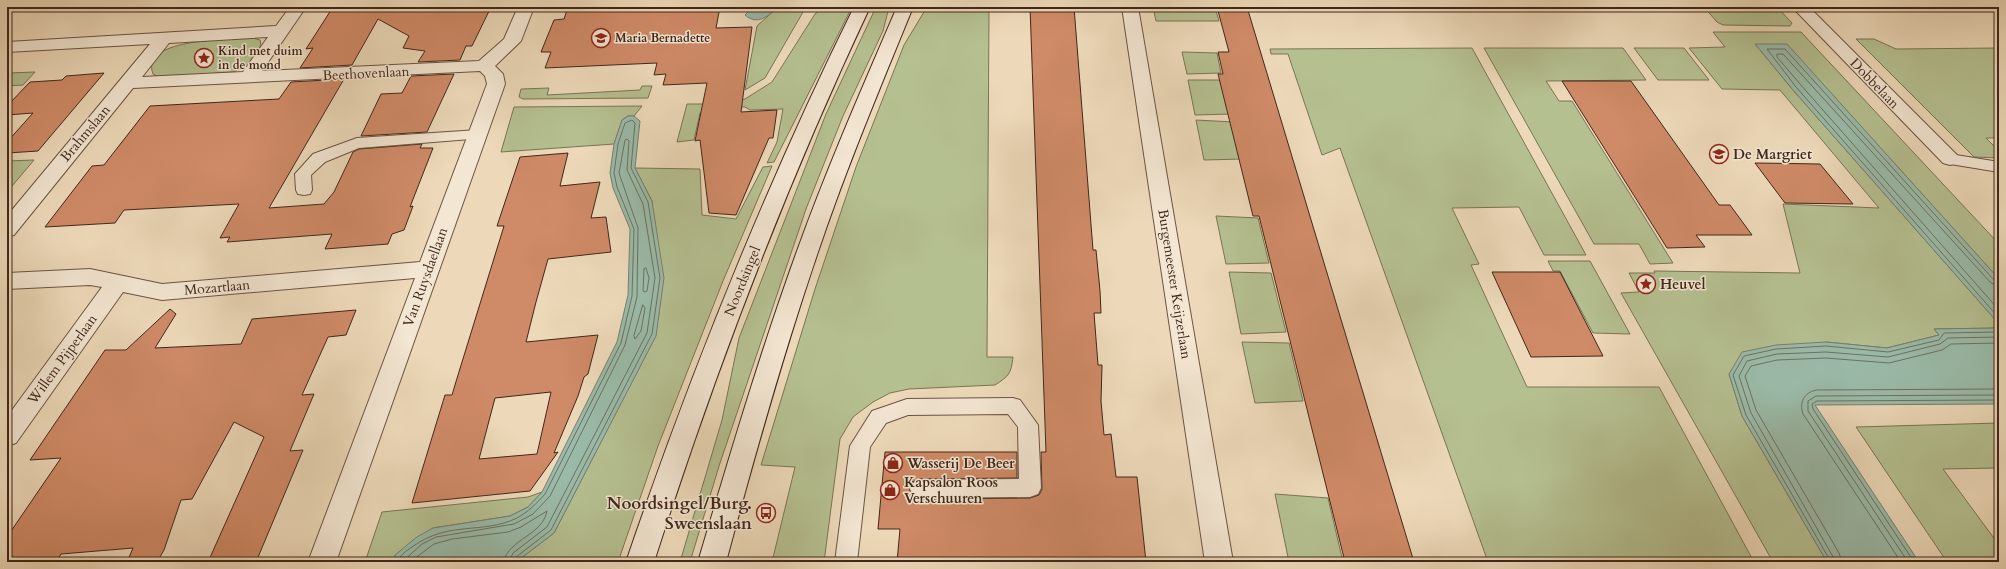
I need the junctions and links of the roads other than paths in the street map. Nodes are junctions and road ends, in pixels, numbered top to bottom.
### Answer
1 (298, 7) edge
2 (526, 7) edge
3 (862, 7) edge
4 (905, 7) edge
5 (1130, 7) edge
6 (1800, 7) edge
7 (281, 31) junction
8 (165, 37) junction
9 (7, 47) edge
10 (484, 66) junction
11 (248, 78) junction
12 (127, 83) junction
13 (478, 135) junction
14 (1950, 160) joint
15 (1999, 167) edge
16 (304, 190) dead end
17 (7, 230) edge
18 (428, 269) junction
19 (7, 281) edge
20 (117, 283) junction
21 (7, 436) edge
22 (921, 489) dead end
23 (322, 562) edge
24 (640, 562) edge
25 (712, 562) edge
26 (846, 562) edge
27 (1220, 562) edge

1 - 7 street
2 - 10 street
3 - 24 street, Noordsingel
4 - 25 street
5 - 27 street, Burgemeester Keijzerlaan
6 - 14 street, Dobbelaan
7 - 8 street
7 - 11 street
8 - 9 street
8 - 12 street, Brahmslaan
10 - 11 street, Beethovenlaan
10 - 13 street, Van Ruysdaellaan
11 - 12 street, Beethovenlaan
12 - 17 street, Brahmslaan
13 - 16 lane
13 - 18 street, Van Ruysdaellaan
14 - 15 lane
18 - 20 street, Mozartlaan
18 - 23 street, Van Ruysdaellaan
19 - 20 street, Mozartlaan
20 - 21 street, Willem Pijperlaan
22 - 26 lane

